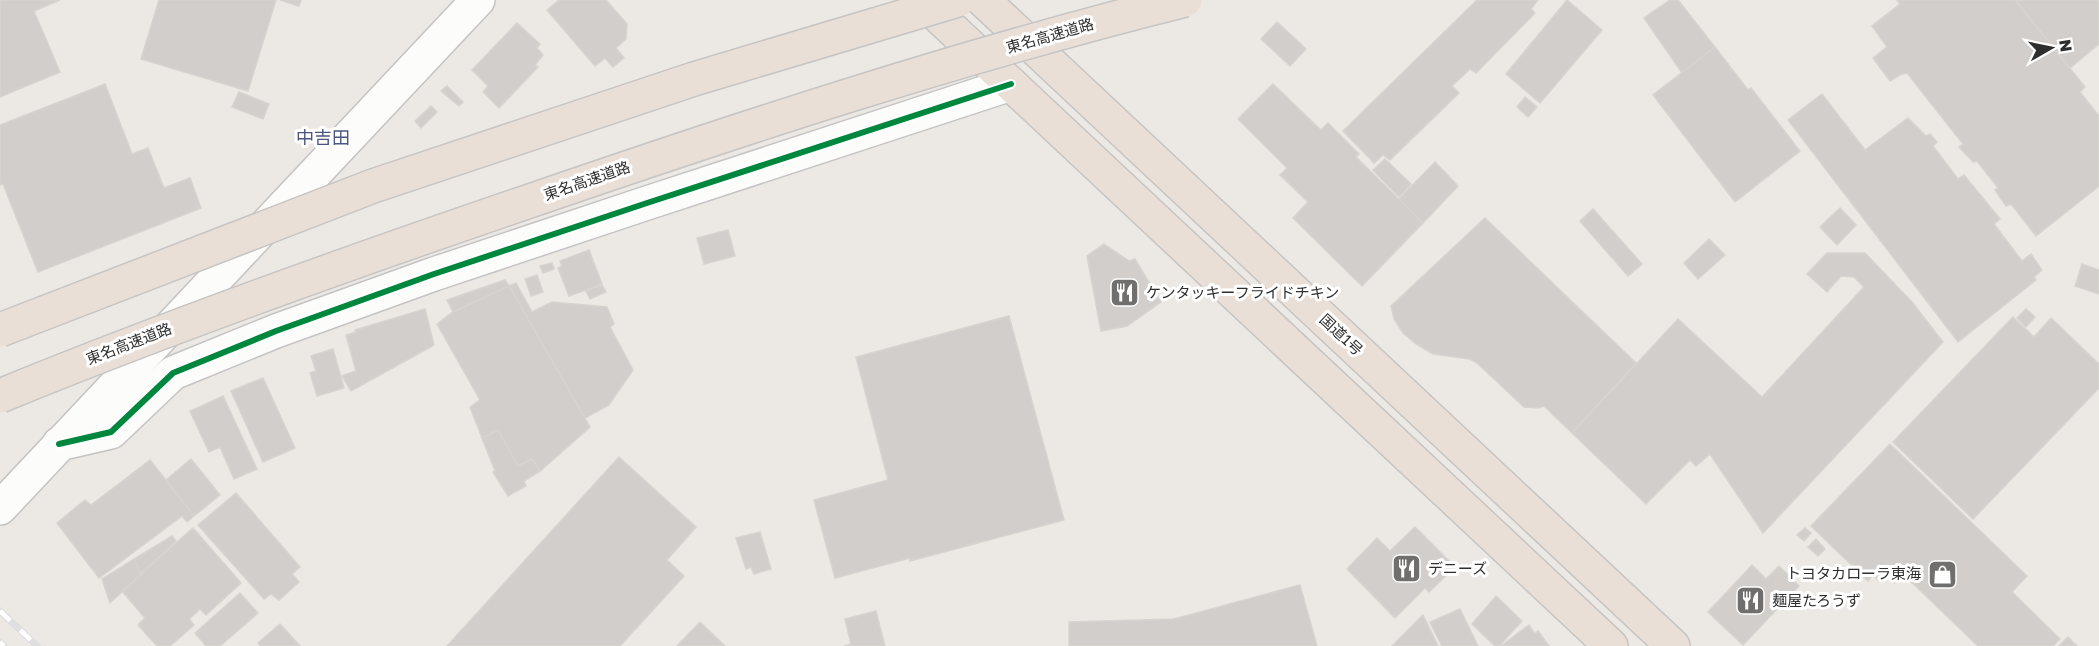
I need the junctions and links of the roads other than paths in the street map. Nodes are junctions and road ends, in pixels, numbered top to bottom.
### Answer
1 (478, 0) edge
2 (921, 0) edge
3 (958, 0) edge
4 (983, 0) edge
5 (1185, 0) edge
6 (1011, 84) junction
7 (0, 330) edge
8 (0, 396) edge
9 (59, 444) junction
10 (0, 508) edge
11 (1669, 645) edge
12 (1611, 646) edge

1 - 9 street
2 - 6 highway
3 - 7 highway, bridge
4 - 11 highway, 国道1号
5 - 8 highway, 東名高速道路, bridge
6 - 9 street
6 - 12 highway
9 - 10 street

